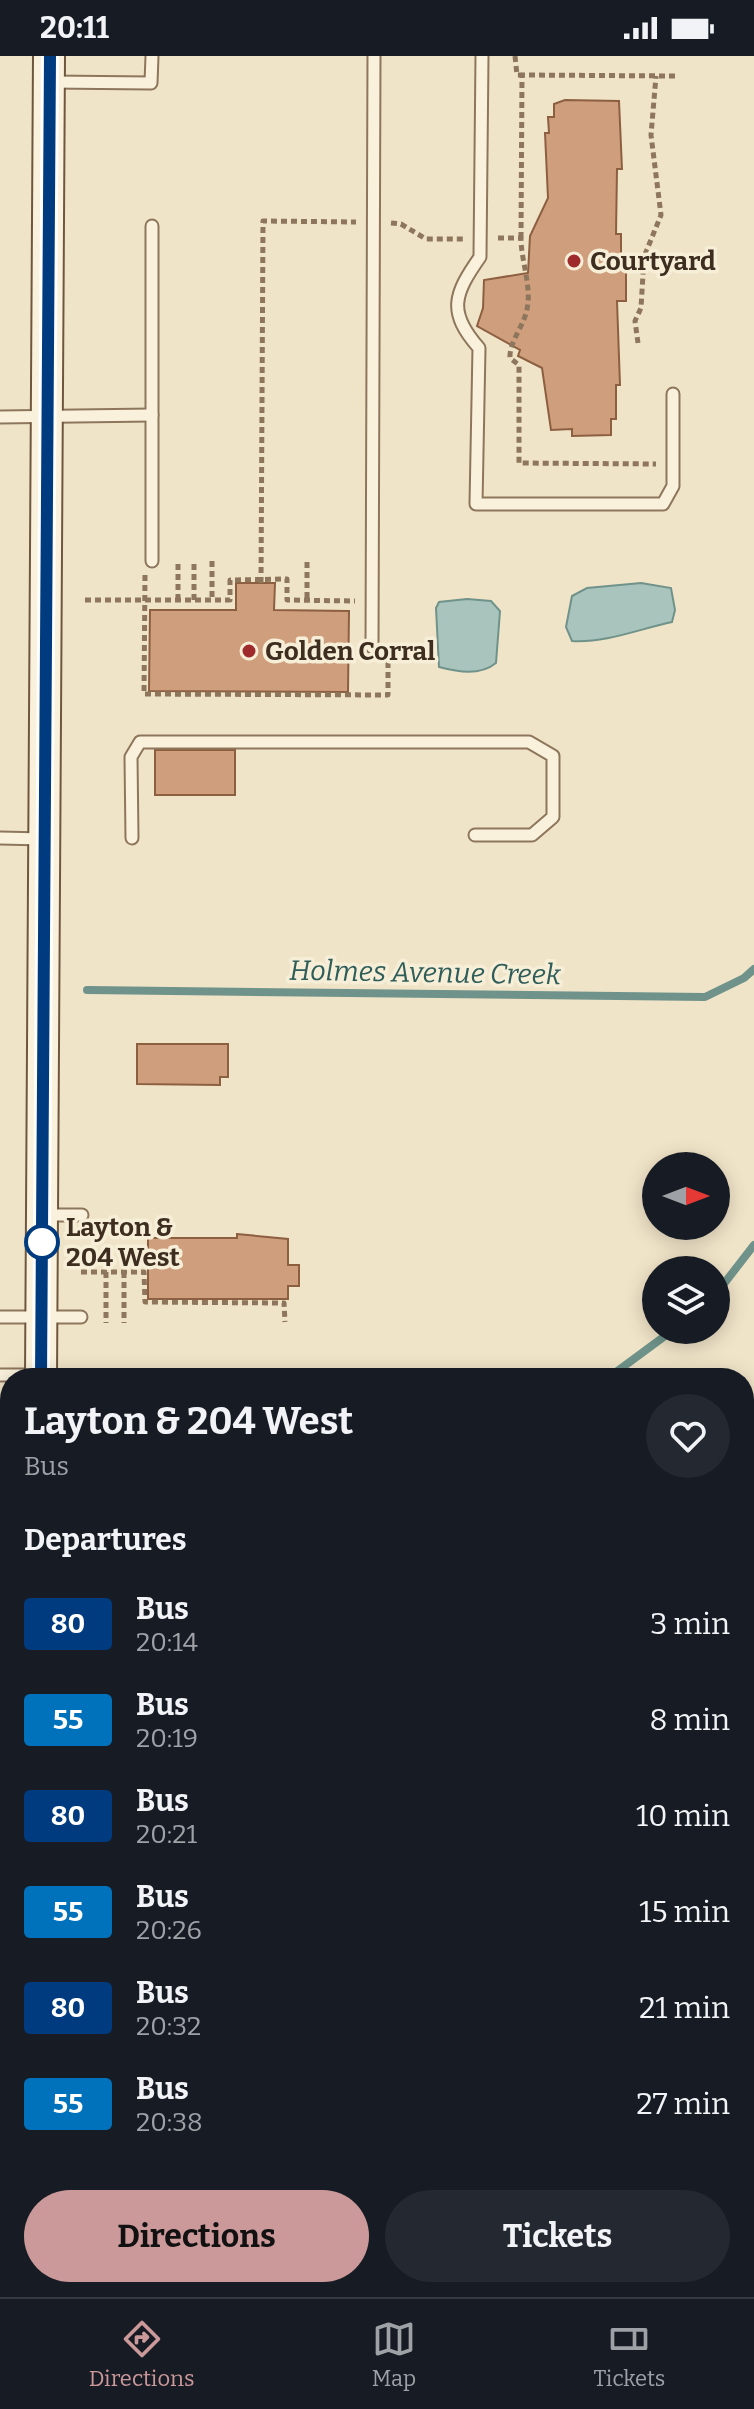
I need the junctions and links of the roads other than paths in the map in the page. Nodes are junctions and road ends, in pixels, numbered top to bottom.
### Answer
1 (152, 56) edge
2 (374, 56) edge
3 (482, 56) edge
4 (49, 69) edge
5 (152, 226) dead end
6 (673, 394) dead end
7 (152, 415) junction
8 (0, 417) edge
9 (47, 417) junction
10 (152, 561) road end
11 (372, 647) road end
12 (475, 835) dead end
13 (0, 838) edge
14 (132, 838) dead end
15 (44, 839) junction
16 (42, 1215) junction
17 (82, 1215) dead end
18 (0, 1317) edge
19 (41, 1317) junction
20 (81, 1317) dead end
21 (43, 1368) edge

1 - 4 lane
2 - 11 lane
3 - 6 lane
4 - 9 main road
5 - 7 lane
7 - 9 lane
7 - 10 lane
8 - 9 lane
9 - 15 main road
12 - 14 lane
13 - 15 lane
15 - 16 main road
16 - 17 lane
16 - 19 main road
18 - 19 lane
19 - 20 lane
19 - 21 main road

